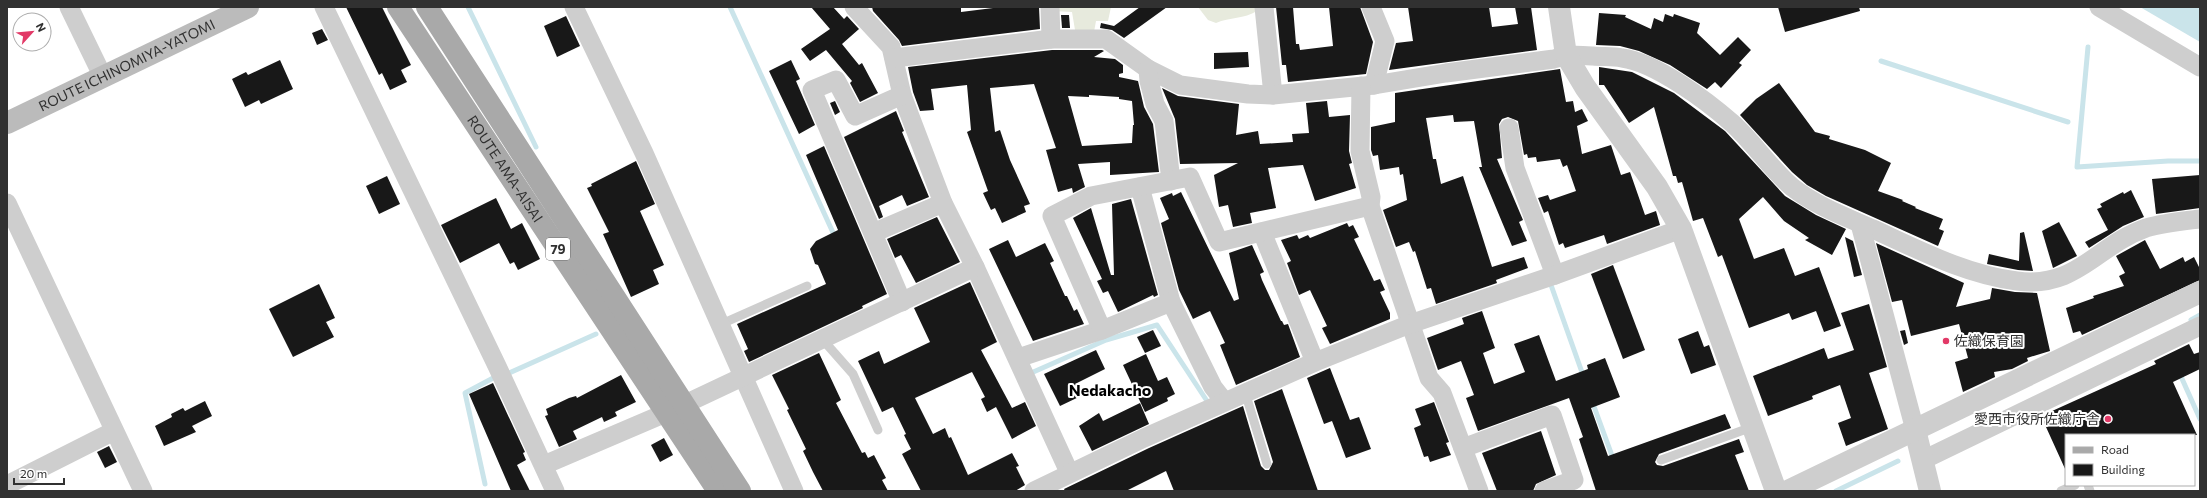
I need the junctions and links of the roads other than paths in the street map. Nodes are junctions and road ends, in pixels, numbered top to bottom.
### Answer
1 (69, 7) edge
2 (248, 7) edge
3 (324, 7) edge
4 (398, 7) edge
5 (427, 7) edge
6 (574, 7) edge
7 (854, 7) edge
8 (1050, 7) edge
9 (1264, 7) edge
10 (1371, 7) edge
11 (1559, 7) edge
12 (2098, 7) edge
13 (1051, 39) junction
14 (1566, 55) junction
15 (894, 58) junction
16 (2200, 67) edge
17 (1148, 69) junction
18 (103, 77) junction
19 (1367, 86) junction
20 (1273, 94) junction
21 (902, 95) junction
22 (7, 123) edge
23 (1509, 128) dead end
24 (1171, 181) junction
25 (1140, 187) junction
26 (7, 203) edge
27 (943, 203) junction
28 (1370, 206) junction
29 (2200, 219) edge
30 (1860, 224) junction
31 (1681, 229) junction
32 (1262, 232) junction
33 (872, 233) junction
34 (975, 267) junction
35 (1555, 275) junction
36 (807, 286) dead end
37 (2200, 292) edge
38 (902, 302) junction
39 (1171, 302) junction
40 (1410, 324) junction
41 (720, 325) junction
42 (2200, 326) edge
43 (1102, 330) junction
44 (823, 340) junction
45 (1018, 358) junction
46 (1315, 362) junction
47 (743, 378) junction
48 (1245, 392) junction
49 (1224, 401) junction
50 (675, 409) junction
51 (1752, 427) junction
52 (878, 430) dead end
53 (1915, 430) junction
54 (114, 431) junction
55 (1463, 448) junction
56 (1661, 460) dead end
57 (1923, 460) junction
58 (1267, 464) dead end
59 (544, 465) junction
60 (1070, 472) junction
61 (7, 485) edge
62 (2073, 486) edge
63 (143, 491) edge
64 (555, 491) edge
65 (718, 491) edge
66 (740, 491) edge
67 (794, 491) edge
68 (1034, 491) edge
69 (1479, 491) edge
70 (1544, 491) edge
71 (1776, 491) edge
72 (1788, 491) edge
73 (1930, 491) edge
74 (2061, 491) edge

1 - 18 street
2 - 18 main road, ROUTE ICHINOMIYA-YATOMI
3 - 59 street
4 - 50 main road, ROUTE AMA-AISAI / 79
5 - 50 main road, ROUTE AMA-AISAI / 79
6 - 41 street
7 - 15 street
8 - 13 street
9 - 20 street
10 - 19 street
11 - 14 street
12 - 16 street
13 - 15 street
13 - 17 street
14 - 19 street
14 - 30 street
14 - 31 street
15 - 21 street
17 - 20 street
17 - 24 street
18 - 22 main road, ROUTE ICHINOMIYA-YATOMI
19 - 20 street
19 - 28 street
21 - 27 street
21 - 33 street
23 - 35 street
24 - 25 street
24 - 32 street
25 - 39 street
25 - 43 street
26 - 54 street
27 - 33 street
27 - 34 street
28 - 32 street
28 - 40 street
29 - 30 street
30 - 53 street
31 - 35 street
31 - 51 street
32 - 46 street
33 - 38 street
34 - 38 street
34 - 45 street
35 - 40 street
36 - 41 lane
37 - 53 street
38 - 44 street
39 - 43 street
39 - 49 street
40 - 46 street
40 - 55 street
41 - 47 street
42 - 57 street
43 - 45 street
44 - 47 street
44 - 52 lane
45 - 60 street
46 - 48 street
47 - 50 street
47 - 67 street
48 - 49 street
48 - 58 lane
49 - 60 street
50 - 59 street
50 - 65 main road, ROUTE AMA-AISAI / 79
50 - 66 main road, ROUTE AMA-AISAI / 79
51 - 56 lane
51 - 71 street
53 - 57 street
53 - 72 street
54 - 61 street
54 - 63 street
55 - 69 street
55 - 70 street
57 - 73 street
59 - 64 street
60 - 68 street
62 - 74 lane

